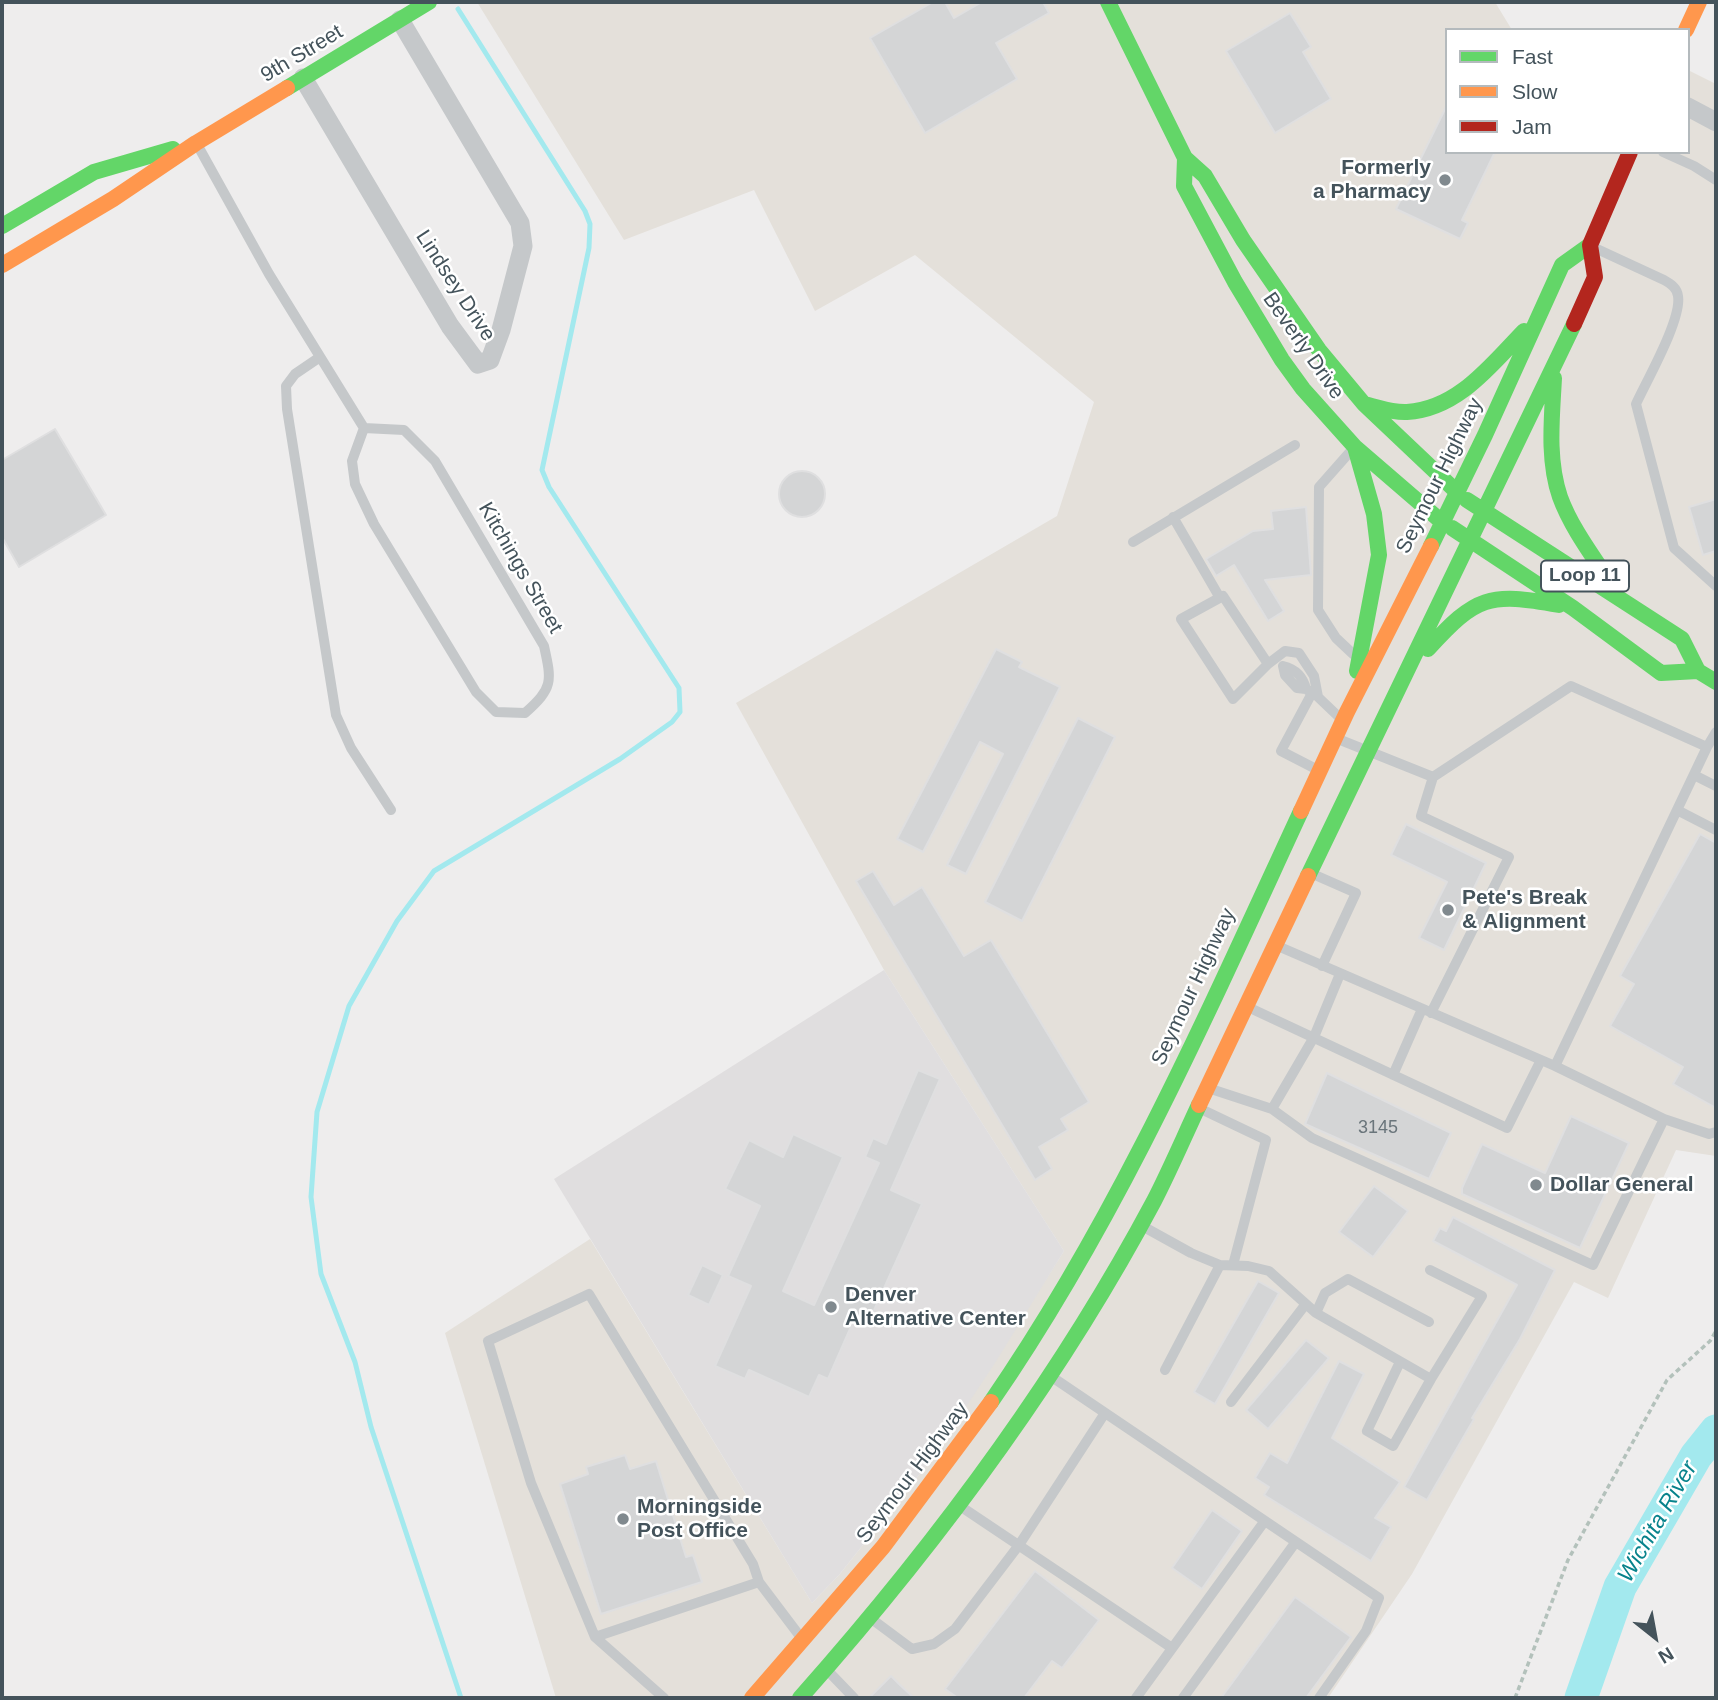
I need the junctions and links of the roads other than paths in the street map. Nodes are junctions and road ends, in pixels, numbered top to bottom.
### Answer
1 (429, 2) edge
2 (1108, 2) edge
3 (1699, 2) edge
4 (400, 20) junction
5 (1687, 28) edge
6 (303, 78) junction
7 (1690, 108) edge
8 (1716, 122) edge
9 (196, 143) junction
10 (1629, 154) edge
11 (1667, 154) edge
12 (1185, 158) junction
13 (1716, 180) edge
14 (2, 226) edge
15 (1590, 245) junction
16 (2, 265) edge
17 (1539, 315) junction
18 (320, 358) junction
19 (1305, 361) junction
20 (1554, 368) junction
21 (1364, 404) junction
22 (364, 428) junction
23 (1295, 445) dead end
24 (1355, 447) junction
25 (1458, 494) junction
26 (1483, 511) junction
27 (1173, 517) junction
28 (1442, 522) junction
29 (1469, 538) junction
30 (1133, 542) dead end
31 (1716, 586) edge
32 (1220, 598) junction
33 (1622, 600) junction
34 (1573, 608) junction
35 (1359, 659) junction
36 (1276, 663) junction
37 (1408, 671) junction
38 (1698, 671) junction
39 (1716, 682) edge
40 (1312, 693) junction
41 (1347, 713) junction
42 (1716, 732) edge
43 (1335, 738) junction
44 (1707, 747) junction
45 (1370, 751) junction
46 (1320, 771) junction
47 (1694, 775) junction
48 (1433, 777) junction
49 (1716, 786) edge
50 (391, 810) dead end
51 (1677, 810) junction
52 (1716, 830) edge
53 (1312, 873) junction
54 (1277, 946) junction
55 (1322, 966) junction
56 (1340, 974) junction
57 (1248, 1007) junction
58 (1426, 1011) junction
59 (1195, 1037) junction
60 (1314, 1037) junction
61 (1228, 1049) junction
62 (1541, 1060) junction
63 (1555, 1066) junction
64 (1393, 1075) junction
65 (1209, 1088) junction
66 (1199, 1109) junction
67 (1272, 1109) junction
68 (1664, 1119) junction
69 (1716, 1132) edge
70 (1141, 1225) junction
71 (1220, 1265) junction
72 (1233, 1265) junction
73 (1430, 1269) dead end
74 (1076, 1301) junction
75 (1305, 1305) junction
76 (1316, 1313) junction
77 (1429, 1322) dead end
78 (1400, 1362) junction
79 (1165, 1370) dead end
80 (1049, 1375) junction
81 (1431, 1379) junction
82 (1231, 1402) dead end
83 (1105, 1413) junction
84 (960, 1505) junction
85 (1264, 1522) junction
86 (903, 1524) junction
87 (932, 1542) junction
88 (1295, 1543) junction
89 (1019, 1545) junction
90 (759, 1583) junction
91 (870, 1618) junction
92 (595, 1637) junction
93 (1172, 1648) junction
94 (815, 1656) junction
95 (664, 1698) edge
96 (752, 1698) edge
97 (800, 1698) edge
98 (854, 1698) edge
99 (1136, 1698) edge
100 (1183, 1698) edge
101 (1318, 1698) edge

1 - 4 main road, 9th Street
2 - 12 main road, Beverly Drive
3 - 5 main road
4 - 6 main road, 9th Street
4 - 6 street, Lindsey Drive
6 - 9 main road, 9th Street
7 - 8 street
9 - 14 main road, 9th Street
9 - 16 main road, 9th Street
9 - 18 lane
10 - 15 main road, Seymour Highway
11 - 13 lane
12 - 19 main road, Beverly Drive
12 - 19 main road, Beverly Drive
15 - 17 main road, Seymour Highway
15 - 20 main road, Seymour Highway
15 - 31 lane
17 - 21 main road
17 - 25 main road, Seymour Highway
18 - 22 lane
18 - 50 lane
19 - 21 main road, Beverly Drive
19 - 24 main road, Beverly Drive
20 - 26 main road, Seymour Highway
20 - 33 main road
21 - 25 main road, Beverly Drive
22 - 22 lane, Kitchings Street
23 - 27 lane
24 - 28 main road, Beverly Drive
24 - 35 main road
24 - 35 lane
25 - 26 main road, Loop 11 / Loop 11
25 - 28 main road, Seymour Highway
26 - 29 main road, Seymour Highway
26 - 33 main road, Loop 11 / Loop 11
27 - 30 lane
27 - 32 lane
28 - 29 main road, Loop 11 / Loop 11
28 - 41 main road, Seymour Highway
29 - 34 main road, Loop 11 / Loop 11
29 - 37 main road, Seymour Highway
32 - 36 lane
32 - 36 lane
33 - 38 main road, Loop 11 / Loop 11
34 - 37 main road
34 - 38 main road, Loop 11 / Loop 11
35 - 41 main road
36 - 40 lane
36 - 40 lane
37 - 45 main road, Seymour Highway
38 - 39 main road
40 - 41 lane
40 - 46 lane
41 - 43 main road, Seymour Highway
42 - 44 lane
43 - 45 lane
43 - 46 main road, Seymour Highway
44 - 47 lane
44 - 48 lane
45 - 48 lane
45 - 53 main road, Seymour Highway
46 - 59 main road, Seymour Highway
47 - 49 lane
47 - 51 lane
48 - 58 lane
51 - 52 lane
51 - 63 lane
53 - 54 main road, Seymour Highway
53 - 55 lane
54 - 55 lane
54 - 57 main road, Seymour Highway
55 - 56 lane
56 - 58 lane
56 - 60 lane
57 - 60 lane
57 - 61 main road, Seymour Highway
58 - 62 lane
58 - 64 lane
59 - 61 main road
59 - 74 main road, Seymour Highway
60 - 64 lane
60 - 67 lane
61 - 65 main road, Seymour Highway
62 - 63 lane
62 - 64 lane
63 - 68 lane
65 - 66 main road, Seymour Highway
65 - 67 lane
66 - 70 main road, Seymour Highway
66 - 72 lane
67 - 68 lane
68 - 69 lane
70 - 71 lane
70 - 74 main road, Seymour Highway
71 - 72 lane
71 - 79 lane
72 - 75 lane
73 - 81 lane
74 - 80 main road, Seymour Highway
74 - 86 main road, Seymour Highway
75 - 76 lane
75 - 82 lane
76 - 77 lane
76 - 78 lane
78 - 81 lane
78 - 81 lane
80 - 83 lane
80 - 84 main road, Seymour Highway
83 - 85 lane
83 - 89 lane
84 - 87 main road, Seymour Highway
84 - 89 lane
85 - 88 lane
85 - 93 lane
86 - 87 main road
86 - 94 main road, Seymour Highway
87 - 91 main road, Seymour Highway
88 - 100 lane
88 - 101 lane
89 - 91 lane
89 - 93 lane
90 - 92 lane
90 - 92 lane
90 - 94 lane
91 - 94 main road, Seymour Highway
92 - 95 lane
93 - 99 lane
94 - 96 main road, Seymour Highway
94 - 97 main road, Seymour Highway
94 - 98 lane

